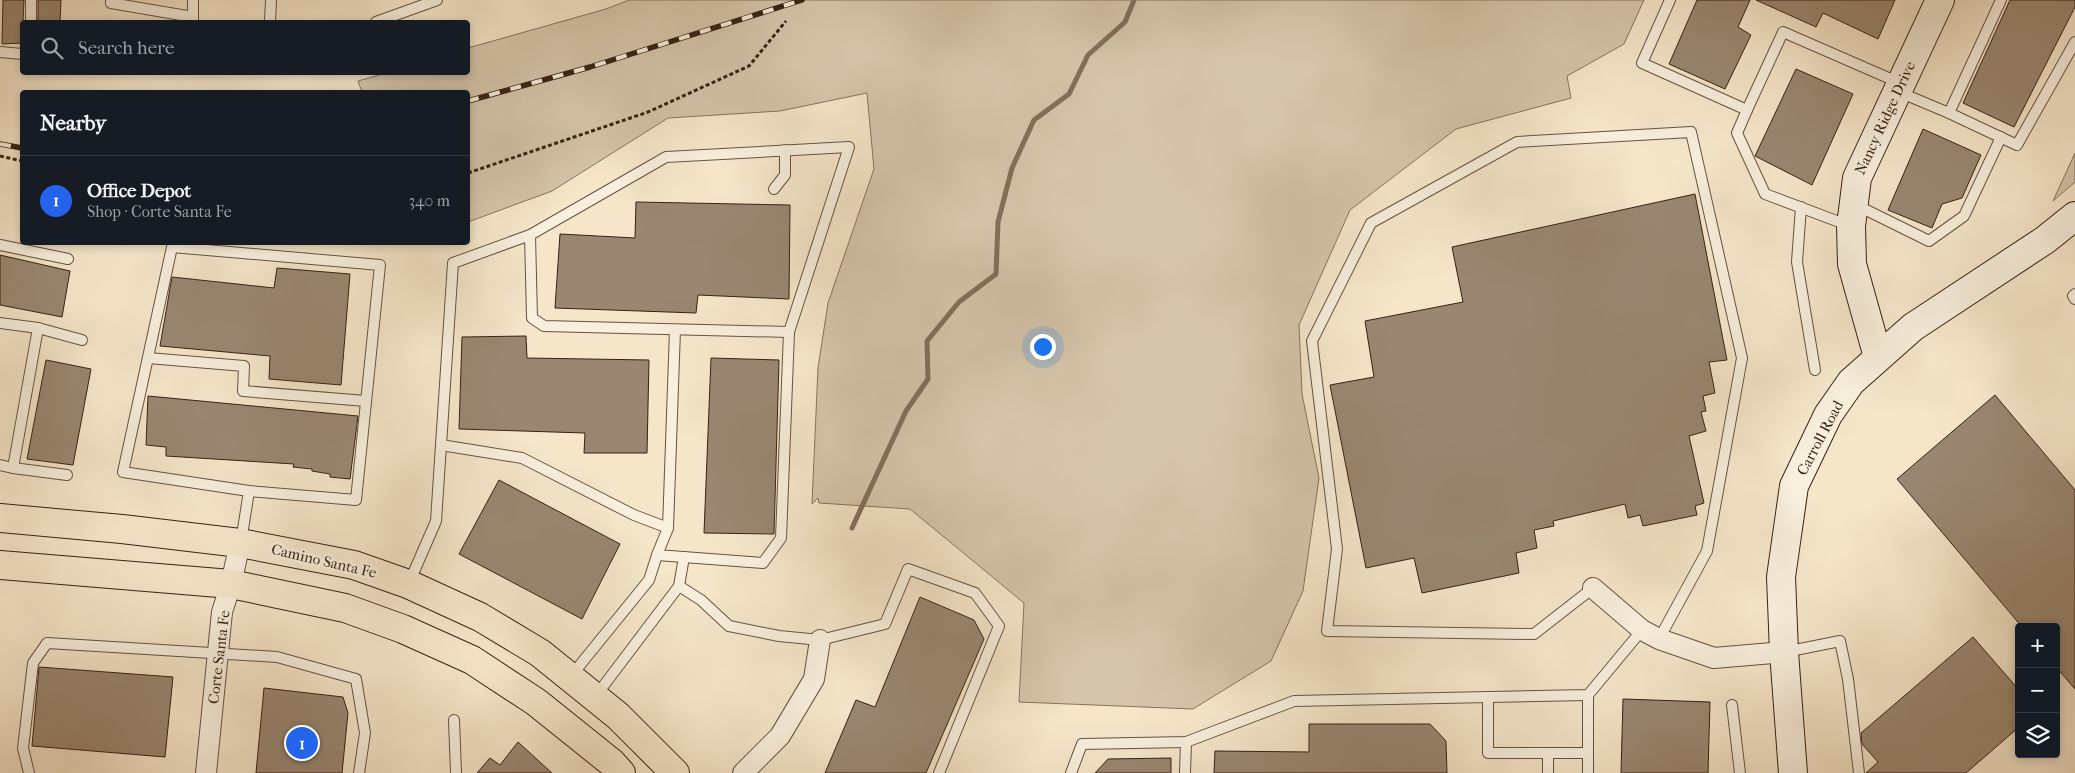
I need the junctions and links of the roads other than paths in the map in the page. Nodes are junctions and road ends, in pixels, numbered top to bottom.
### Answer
1 (32, 0) edge
2 (111, 0) edge
3 (193, 0) edge
4 (271, 0) edge
5 (437, 0) edge
6 (1670, 0) edge
7 (1940, 0) edge
8 (2001, 0) edge
9 (31, 20) edge
10 (193, 20) edge
11 (270, 20) edge
12 (382, 20) edge
13 (2075, 42) edge
14 (0, 52) edge
15 (20, 54) edge
16 (1899, 87) junction
17 (1747, 110) junction
18 (1949, 113) junction
19 (2001, 137) junction
20 (785, 150) junction
21 (774, 189) dead end
22 (1801, 207) junction
23 (1852, 215) junction
24 (2075, 216) edge
25 (530, 235) junction
26 (0, 245) edge
27 (68, 259) dead end
28 (2075, 294) edge
29 (2075, 299) edge
30 (0, 323) edge
31 (38, 328) junction
32 (675, 330) junction
33 (788, 332) junction
34 (82, 340) dead end
35 (1878, 357) junction
36 (148, 358) junction
37 (1816, 370) dead end
38 (366, 401) junction
39 (441, 445) junction
40 (0, 465) edge
41 (14, 468) junction
42 (68, 475) dead end
43 (249, 491) junction
44 (0, 518) edge
45 (668, 528) junction
46 (240, 543) junction
47 (657, 555) junction
48 (684, 557) junction
49 (0, 565) edge
50 (231, 584) junction
51 (408, 584) junction
52 (679, 586) junction
53 (1592, 588) joint
54 (1642, 630) junction
55 (1659, 639) junction
56 (820, 640) junction
57 (1784, 652) junction
58 (218, 653) junction
59 (570, 678) junction
60 (1588, 695) junction
61 (594, 697) junction
62 (1488, 697) junction
63 (1732, 705) dead end
64 (454, 720) dead end
65 (1186, 742) junction
66 (1548, 753) junction
67 (1588, 753) junction
68 (30, 773) edge
69 (206, 773) edge
70 (359, 773) edge
71 (456, 773) edge
72 (621, 773) edge
73 (675, 773) edge
74 (743, 773) edge
75 (939, 773) edge
76 (1071, 773) edge
77 (1185, 773) edge
78 (1548, 773) edge
79 (1588, 773) edge
80 (1740, 773) edge
81 (1793, 773) edge
82 (1859, 773) edge

1 - 9 lane
2 - 10 lane
3 - 10 lane
4 - 11 lane
5 - 12 lane
6 - 17 lane
7 - 16 main road, Nancy Ridge Drive
8 - 18 lane
13 - 19 lane
14 - 15 lane
16 - 17 lane
16 - 18 lane
16 - 23 main road, Nancy Ridge Drive
17 - 22 lane
18 - 19 lane
19 - 23 lane
20 - 21 lane
20 - 25 lane
20 - 33 lane
22 - 23 lane
22 - 37 lane
23 - 35 main road, Nancy Ridge Drive
24 - 35 main road, Carroll Road
25 - 32 lane
25 - 39 lane
26 - 27 lane
28 - 29 lane
30 - 31 lane
31 - 34 lane
31 - 41 lane
32 - 33 lane
32 - 45 lane
33 - 48 lane
35 - 57 main road, Carroll Road
36 - 38 lane
36 - 38 lane
36 - 43 lane
38 - 43 lane
39 - 45 lane
39 - 51 lane
40 - 41 lane
41 - 42 lane
43 - 46 lane
44 - 46 main road, Camino Santa Fe
45 - 47 lane
46 - 50 street, Corte Santa Fe
46 - 51 main road, Camino Santa Fe
47 - 48 lane
47 - 59 lane
48 - 52 lane
49 - 50 main road
50 - 58 street, Corte Santa Fe
50 - 72 main road
51 - 59 main road, Camino Santa Fe
52 - 56 lane
52 - 61 lane
53 - 54 street
53 - 55 lane
54 - 55 street
54 - 60 lane
55 - 57 street
56 - 74 street
56 - 75 lane
57 - 81 main road, Carroll Road
57 - 82 lane
58 - 68 lane
58 - 69 street, Corte Santa Fe
58 - 70 lane
59 - 61 main road, Camino Santa Fe
60 - 62 lane
60 - 67 lane
61 - 73 main road, Camino Santa Fe
62 - 65 lane
62 - 66 lane
63 - 80 lane
64 - 71 lane
65 - 76 lane
65 - 77 lane
66 - 67 lane
66 - 78 lane
67 - 79 lane

